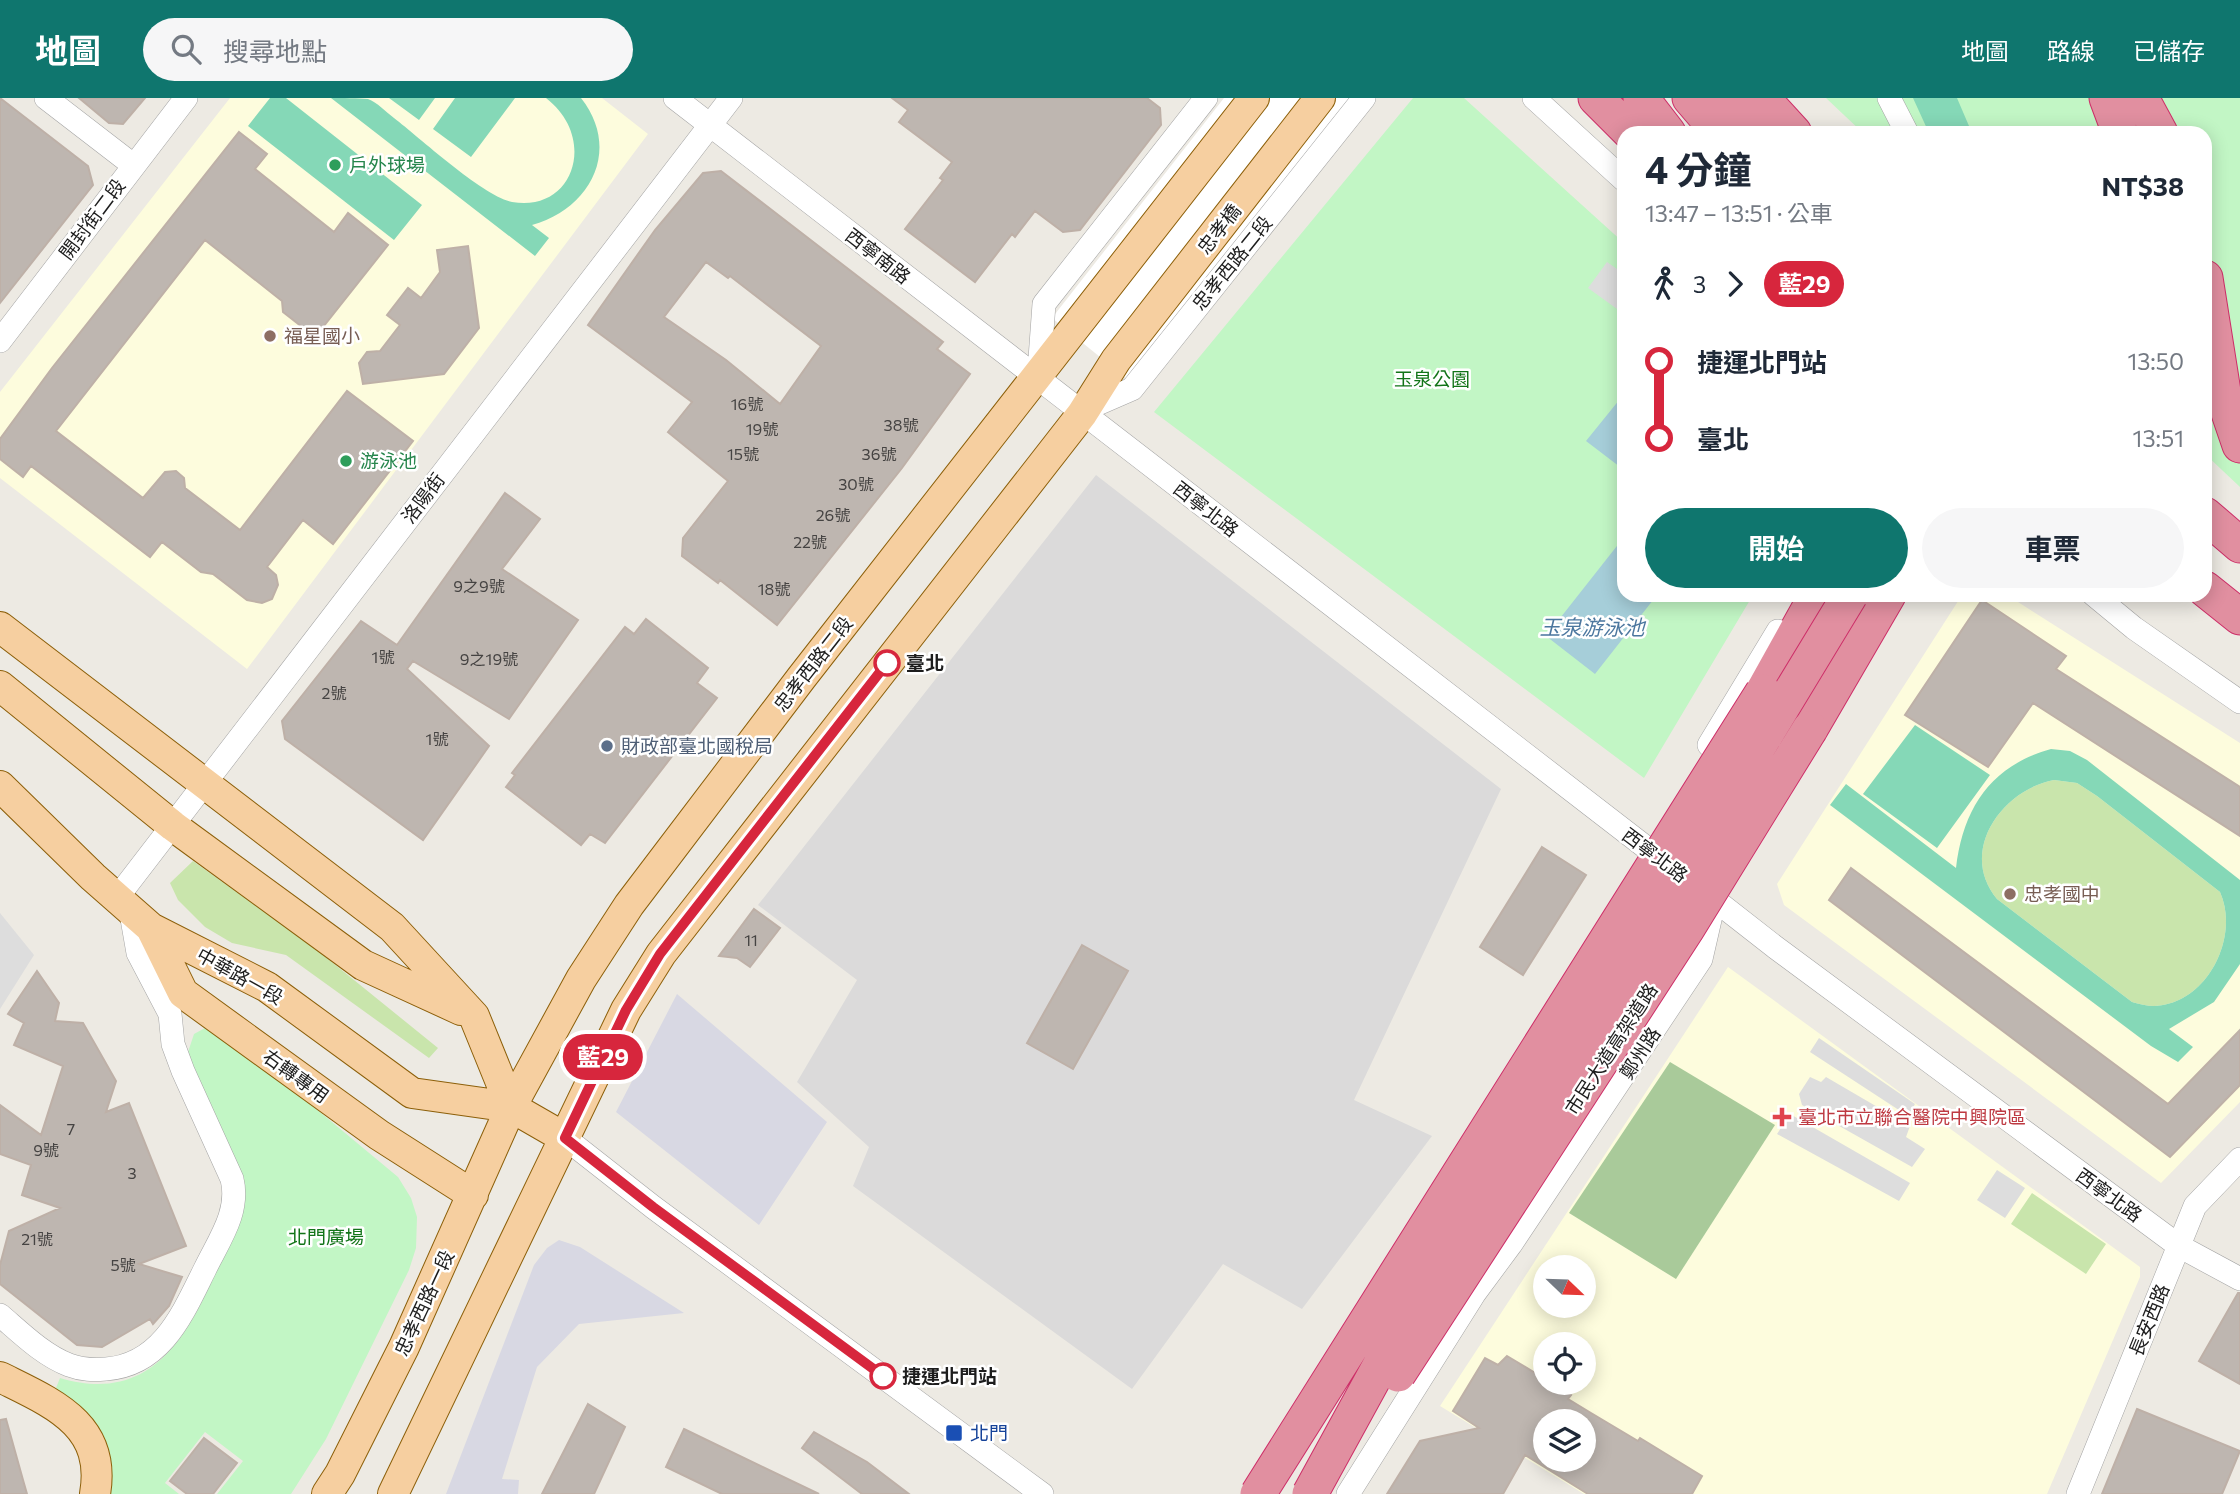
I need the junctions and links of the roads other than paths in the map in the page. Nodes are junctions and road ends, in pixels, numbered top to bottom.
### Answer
1 (46, 98) edge
2 (186, 98) edge
3 (675, 98) edge
4 (730, 98) edge
5 (1206, 98) edge
6 (1254, 98) edge
7 (1364, 98) edge
8 (1534, 98) edge
9 (1596, 98) edge
10 (1618, 98) edge
11 (1641, 98) edge
12 (1689, 98) edge
13 (1724, 98) edge
14 (1762, 98) edge
15 (1874, 98) edge
16 (1889, 98) edge
17 (2090, 98) edge
18 (2107, 98) edge
19 (2141, 98) edge
20 (1323, 100) edge
21 (1625, 126) edge
22 (1645, 126) edge
23 (1663, 126) edge
24 (1714, 126) edge
25 (1750, 126) edge
26 (1788, 126) edge
27 (1889, 126) edge
28 (1903, 126) edge
29 (2092, 126) edge
30 (2117, 126) edge
31 (2156, 126) edge
32 (709, 127) junction
33 (133, 165) junction
34 (1617, 174) edge
35 (2212, 322) edge
36 (0, 341) edge
37 (1116, 360) joint
38 (1038, 375) junction
39 (1084, 412) junction
40 (2240, 445) edge
41 (2212, 521) edge
42 (2212, 541) edge
43 (2240, 545) edge
44 (2240, 564) edge
45 (2212, 595) edge
46 (1796, 602) edge
47 (1814, 602) edge
48 (1846, 602) edge
49 (1884, 602) edge
50 (1895, 602) edge
51 (2102, 602) edge
52 (2240, 617) edge
53 (0, 627) edge
54 (0, 686) edge
55 (2240, 702) edge
56 (204, 785) junction
57 (0, 786) edge
58 (173, 826) junction
59 (1645, 848) junction
60 (1714, 899) junction
61 (133, 913) junction
62 (474, 1016) junction
63 (1488, 1097) junction
64 (511, 1107) junction
65 (565, 1138) junction
66 (1582, 1141) junction
67 (2240, 1159) edge
68 (473, 1195) junction
69 (2179, 1246) junction
70 (2240, 1279) edge
71 (0, 1315) edge
72 (1408, 1315) junction
73 (0, 1377) edge
74 (95, 1494) edge
75 (327, 1494) edge
76 (393, 1494) edge
77 (1042, 1494) edge
78 (1247, 1494) edge
79 (1258, 1494) edge
80 (1269, 1494) edge
81 (1310, 1494) edge
82 (1320, 1494) edge
83 (1348, 1494) edge
84 (2078, 1494) edge

1 - 33 street
2 - 33 street, 開封街二段
3 - 32 street, 西寧南路
4 - 32 street, 洛陽街
5 - 38 street
6 - 38 main road, 忠孝西路二段
7 - 39 street, 忠孝西路二段
8 - 34 street
9 - 21 highway
10 - 22 highway
11 - 23 highway
12 - 24 highway
13 - 25 highway
14 - 26 highway
15 - 27 street
16 - 28 street
17 - 29 highway
18 - 30 highway
19 - 31 highway
20 - 37 main road, 忠孝橋
32 - 38 street, 西寧南路
32 - 56 street, 洛陽街
33 - 36 street, 開封街二段
35 - 40 highway
37 - 39 main road, 忠孝西路二段
38 - 39 street, 西寧南路
38 - 64 main road, 忠孝西路二段
39 - 59 street, 西寧北路
39 - 65 main road, 忠孝西路二段
41 - 43 highway
42 - 44 highway
45 - 52 highway
46 - 59 street
47 - 79 highway, bridge
48 - 72 highway, bridge
49 - 82 highway, 市民大道高架道路, bridge
50 - 60 street, 鄭州路
51 - 55 street
53 - 56 main road
54 - 58 main road
56 - 58 street, 洛陽街
56 - 62 main road
57 - 61 main road, 中華路一段
58 - 61 street, 洛陽街
58 - 62 main road
59 - 60 street, 西寧北路
59 - 63 street
60 - 66 street, 鄭州路
60 - 69 street, 西寧北路
61 - 64 main road, 中華路一段
61 - 68 main road, 右轉專用
61 - 71 street
62 - 64 main road
63 - 66 street
63 - 78 street
64 - 65 main road, 中華路一段
64 - 68 main road, 忠孝西路一段
65 - 76 main road
65 - 77 street
66 - 83 street, 鄭州路
67 - 69 street, 長安西路
68 - 75 main road, 忠孝西路一段
69 - 70 street, 西寧北路
69 - 84 street, 長安西路
72 - 80 highway, bridge
72 - 81 highway, bridge
73 - 74 main road
78 - 82 street

